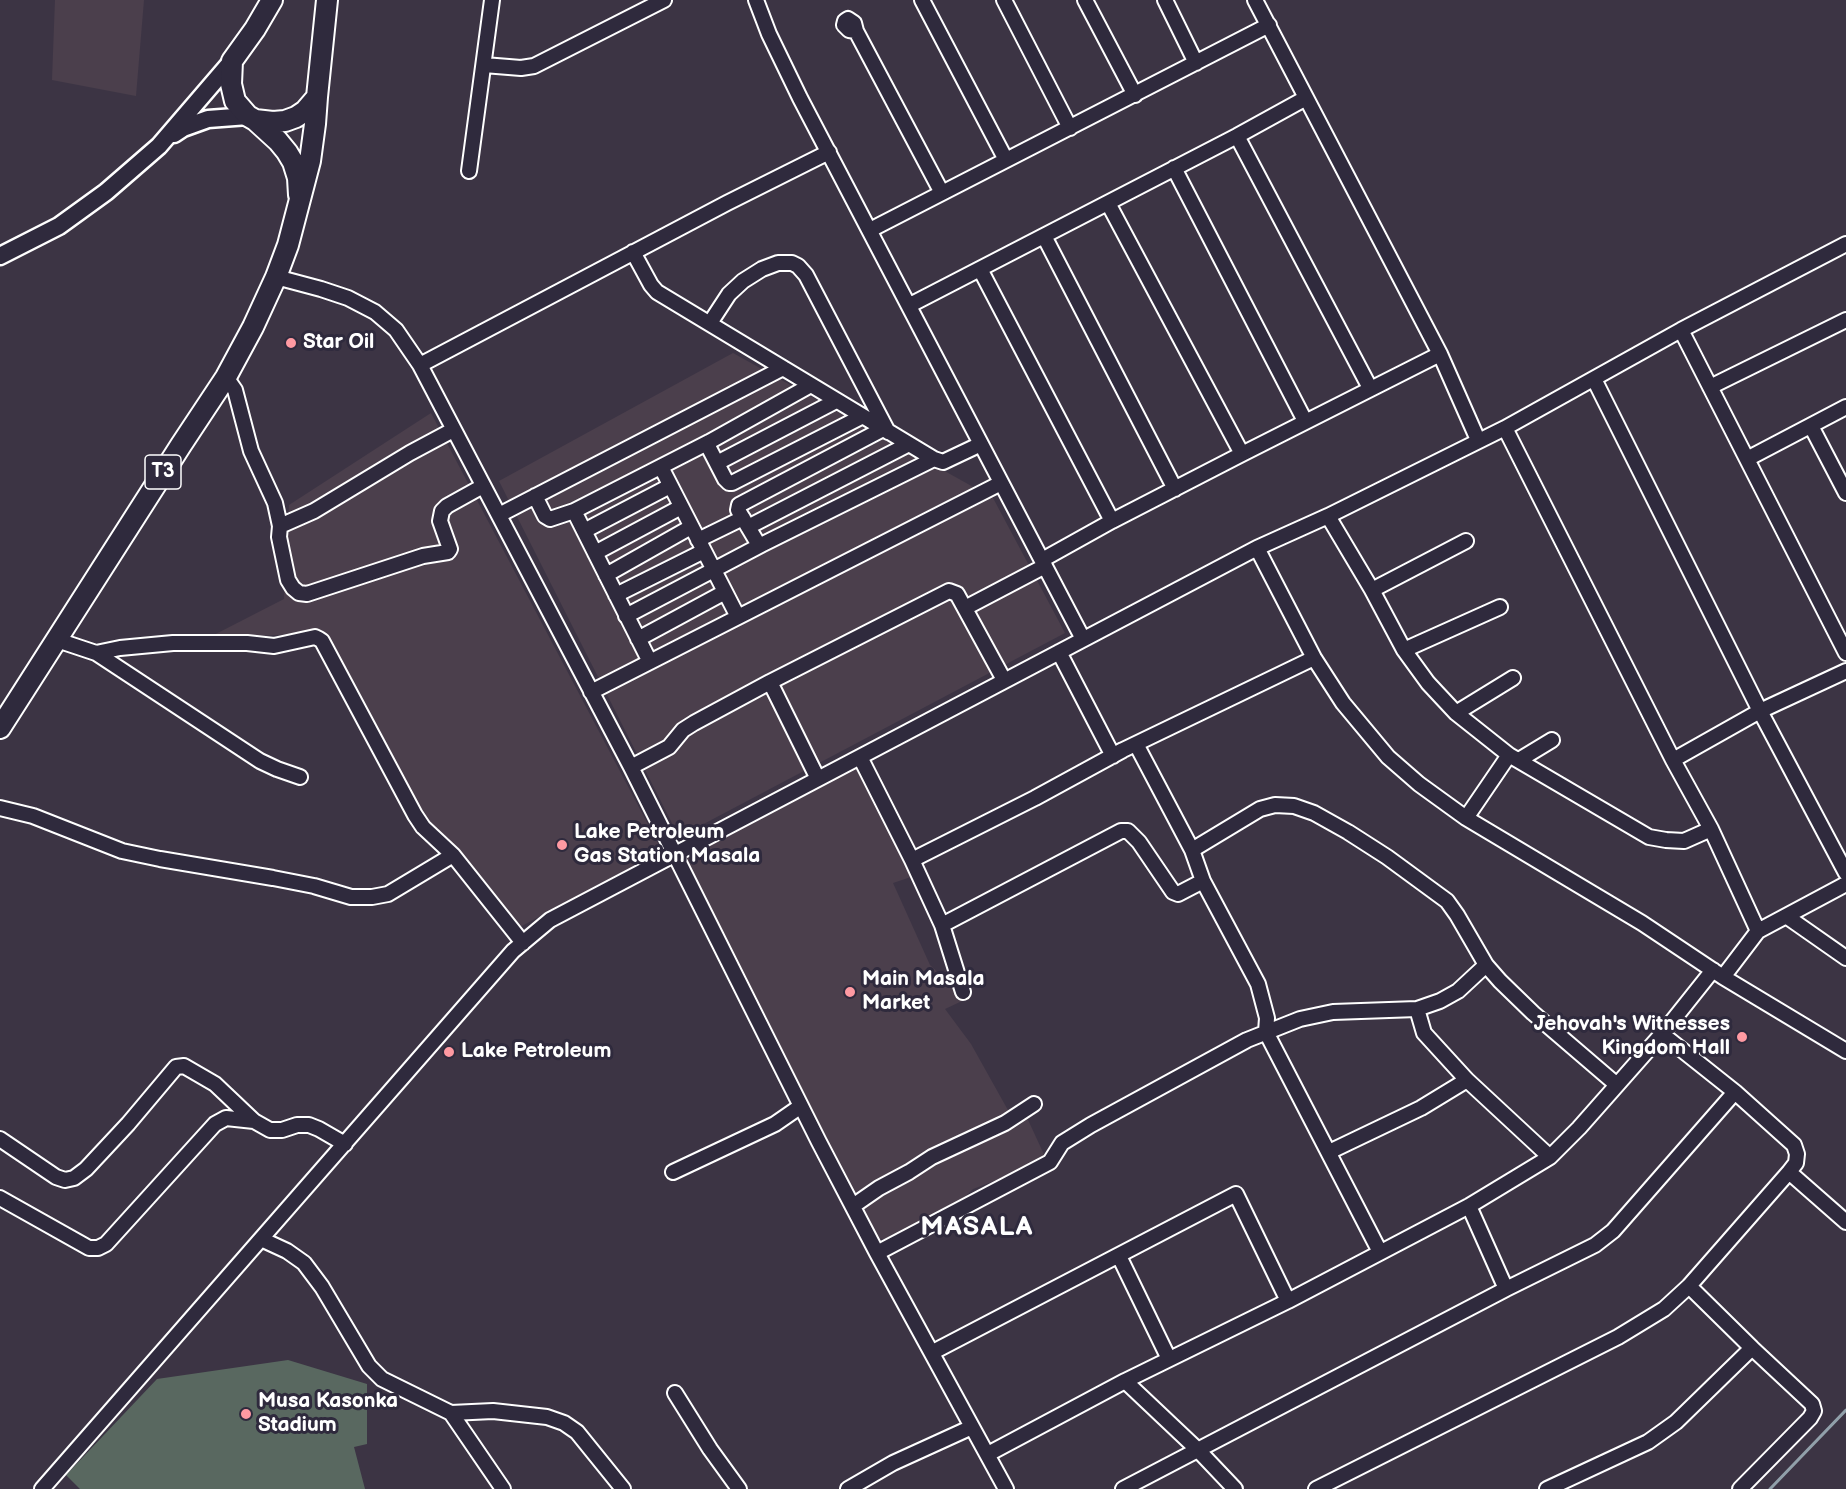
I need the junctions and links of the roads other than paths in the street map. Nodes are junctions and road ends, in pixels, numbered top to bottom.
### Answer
1 (272, 0) edge
2 (327, 0) edge
3 (492, 0) edge
4 (664, 0) edge
5 (756, 0) edge
6 (922, 0) edge
7 (1004, 0) edge
8 (1085, 0) edge
9 (1165, 0) edge
10 (1255, 0) edge
11 (1269, 26) junction
12 (856, 31) dead end
13 (232, 61) junction
14 (1196, 63) junction
15 (484, 65) junction
16 (1135, 95) junction
17 (317, 97) junction
18 (1306, 98) junction
19 (252, 118) junction
20 (1070, 128) junction
21 (1237, 136) junction
22 (159, 146) junction
23 (829, 152) junction
24 (1006, 160) junction
25 (1174, 168) junction
26 (470, 171) dead end
27 (942, 193) junction
28 (1108, 202) junction
29 (300, 203) junction
30 (870, 230) junction
31 (1044, 236) junction
32 (1846, 244) edge
33 (633, 252) junction
34 (0, 256) edge
35 (980, 269) junction
36 (276, 277) junction
37 (910, 305) junction
38 (1846, 320) edge
39 (710, 323) junction
40 (1681, 330) junction
41 (1440, 354) junction
42 (420, 365) junction
43 (783, 368) junction
44 (226, 376) junction
45 (1594, 379) junction
46 (811, 385) junction
47 (1710, 387) junction
48 (1370, 388) junction
49 (836, 400) junction
50 (1846, 407) edge
51 (861, 417) junction
52 (1305, 421) junction
53 (1811, 426) junction
54 (1505, 428) junction
55 (453, 430) junction
56 (885, 430) junction
57 (1478, 440) junction
58 (709, 442) junction
59 (909, 444) junction
60 (981, 444) junction
61 (1242, 454) junction
62 (934, 459) junction
63 (1747, 459) junction
64 (717, 463) junction
65 (661, 467) junction
66 (1001, 483) junction
67 (483, 486) junction
68 (670, 486) junction
69 (1175, 489) junction
70 (1846, 493) edge
71 (535, 496) junction
72 (681, 507) junction
73 (574, 511) junction
74 (499, 515) junction
75 (1328, 516) junction
76 (1112, 521) junction
77 (746, 522) junction
78 (280, 526) junction
79 (692, 527) junction
80 (584, 531) junction
81 (1466, 541) dead end
82 (761, 545) junction
83 (701, 546) junction
84 (1257, 548) junction
85 (595, 553) junction
86 (1043, 563) junction
87 (713, 570) junction
88 (606, 575) junction
89 (1372, 590) junction
90 (725, 592) junction
91 (616, 595) junction
92 (1500, 607) dead end
93 (965, 608) junction
94 (626, 615) junction
95 (738, 617) junction
96 (57, 639) junction
97 (638, 639) junction
98 (1083, 639) junction
99 (1404, 650) junction
100 (96, 652) junction
101 (1059, 652) junction
102 (1846, 653) edge
103 (1314, 658) junction
104 (650, 662) junction
105 (1846, 671) edge
106 (1513, 678) dead end
107 (1004, 680) junction
108 (770, 682) junction
109 (591, 692) junction
110 (1760, 711) junction
111 (1456, 713) junction
112 (0, 728) edge
113 (1552, 740) dead end
114 (1136, 744) junction
115 (1113, 756) junction
116 (860, 757) junction
117 (1514, 757) junction
118 (1673, 760) junction
119 (631, 767) junction
120 (300, 777) dead end
121 (818, 779) junction
122 (0, 808) edge
123 (1466, 818) junction
124 (1711, 829) junction
125 (1192, 850) junction
126 (674, 854) junction
127 (453, 855) junction
128 (912, 860) junction
129 (1846, 873) edge
130 (1203, 881) junction
131 (1846, 884) edge
132 (1786, 916) junction
133 (942, 925) junction
134 (1758, 932) junction
135 (523, 943) junction
136 (1846, 958) edge
137 (1486, 965) junction
138 (1718, 974) junction
139 (963, 992) dead end
140 (1417, 1009) junction
141 (1266, 1032) junction
142 (1662, 1034) junction
143 (1846, 1051) edge
144 (1467, 1080) junction
145 (1617, 1085) junction
146 (1735, 1092) junction
147 (1034, 1104) dead end
148 (801, 1106) junction
149 (254, 1121) junction
150 (0, 1139) edge
151 (345, 1144) junction
152 (1329, 1152) junction
153 (1550, 1157) junction
154 (673, 1172) dead end
155 (1789, 1172) junction
156 (0, 1199) edge
157 (853, 1206) junction
158 (1468, 1206) junction
159 (1846, 1222) edge
160 (261, 1239) junction
161 (1380, 1252) junction
162 (877, 1253) junction
163 (1119, 1256) junction
164 (1689, 1286) junction
165 (1506, 1289) junction
166 (1288, 1301) junction
167 (1752, 1348) junction
168 (933, 1352) junction
169 (1169, 1359) junction
170 (1125, 1381) junction
171 (675, 1393) dead end
172 (451, 1413) junction
173 (972, 1427) junction
174 (1198, 1450) junction
175 (988, 1454) junction
176 (42, 1489) edge
177 (503, 1489) edge
178 (623, 1489) edge
179 (739, 1489) edge
180 (848, 1489) edge
181 (1006, 1489) edge
182 (1123, 1489) edge
183 (1235, 1489) edge
184 (1316, 1489) edge
185 (1547, 1489) edge
186 (1740, 1489) edge

1 - 13 highway
2 - 17 highway, T3
3 - 15 street
4 - 15 street
5 - 23 street
6 - 24 street
7 - 20 street
8 - 16 street
9 - 14 street
10 - 11 street
11 - 14 street
11 - 18 street
12 - 27 street
13 - 19 highway, T3
13 - 22 main road
14 - 16 street
15 - 26 street
16 - 20 street
17 - 19 highway
17 - 29 highway, T3
18 - 21 street
18 - 41 street
19 - 22 main road
19 - 29 highway, T3
20 - 24 street
21 - 25 street
21 - 48 street
22 - 34 main road
23 - 30 street
23 - 33 street
24 - 27 street
25 - 28 street
25 - 52 street
27 - 30 street
28 - 31 street
28 - 61 street
29 - 36 highway, T3
30 - 37 street
31 - 35 street
31 - 69 street
32 - 40 street
33 - 39 street
33 - 42 street
35 - 37 street
35 - 76 street
36 - 42 street
36 - 44 highway, T3
37 - 60 street
38 - 47 street
39 - 43 street
39 - 56 street
40 - 45 street
40 - 47 street
41 - 48 street
41 - 57 street
42 - 55 street
43 - 46 street
43 - 71 street
44 - 78 street
44 - 96 highway, T3
45 - 54 street
45 - 110 street
46 - 49 street
46 - 58 street
47 - 63 street
48 - 52 street
49 - 51 street
49 - 64 street
50 - 53 street
51 - 56 street
51 - 64 street
52 - 61 street
53 - 63 street
53 - 70 street
54 - 57 street
54 - 118 street
55 - 67 street
55 - 78 street
56 - 59 street
56 - 77 street
57 - 75 street
58 - 64 street
58 - 65 street
59 - 62 street
59 - 77 street
60 - 62 street
60 - 66 street
61 - 69 street
62 - 82 street
63 - 102 street
65 - 68 street
65 - 73 street
66 - 86 street
66 - 95 street
67 - 74 street
67 - 78 street
68 - 72 street
68 - 80 street
69 - 76 street
71 - 73 street
71 - 74 street
72 - 79 street
72 - 85 street
73 - 80 street
74 - 109 street
75 - 84 street
75 - 89 street
76 - 86 street
77 - 82 street
77 - 83 street
79 - 83 street
79 - 88 street
80 - 85 street
81 - 89 street
82 - 87 street
83 - 87 street
83 - 91 street
84 - 98 street
84 - 103 street
85 - 88 street
86 - 93 street
86 - 98 street
87 - 90 street
87 - 94 street
88 - 91 street
89 - 99 street
90 - 95 street
90 - 97 street
91 - 94 street
92 - 99 street
93 - 107 street
93 - 108 street
94 - 97 street
95 - 104 street
96 - 100 street
96 - 112 highway, T3
97 - 104 street
98 - 101 street
99 - 111 street
100 - 120 street
100 - 127 street
101 - 107 street
101 - 115 street
103 - 114 street
103 - 123 street
104 - 109 street
105 - 110 street
106 - 111 street
107 - 116 street
108 - 119 street
108 - 121 street
109 - 119 street
110 - 118 street
110 - 129 street
111 - 117 street
113 - 117 street
114 - 115 street
114 - 125 street
115 - 128 street
116 - 121 street
116 - 128 street
117 - 123 street
117 - 124 street
118 - 124 street
119 - 126 street
121 - 126 street
122 - 127 street
123 - 138 street
124 - 134 street
125 - 130 street
125 - 137 street
126 - 135 street
126 - 148 street
127 - 135 street
128 - 133 street
130 - 133 street
130 - 141 street
131 - 132 street
132 - 134 street
132 - 136 street
133 - 139 street
134 - 138 street
135 - 151 street
137 - 140 street
137 - 145 street
138 - 142 street
138 - 143 street
140 - 141 street
140 - 144 street
141 - 152 street
141 - 162 street
142 - 145 street
142 - 146 street
144 - 152 street
144 - 153 street
145 - 153 street
146 - 155 street
146 - 165 street
147 - 157 street
148 - 154 street
148 - 157 street
149 - 150 street
149 - 151 street
149 - 156 street
151 - 160 street
152 - 161 street
153 - 158 street
155 - 159 street
155 - 164 street
157 - 162 street
158 - 161 street
158 - 165 street
160 - 172 street
160 - 176 street
161 - 166 street
162 - 168 street
163 - 166 street
163 - 168 street
163 - 169 street
164 - 167 street
164 - 184 street
165 - 174 street
166 - 169 street
167 - 185 street
167 - 186 street
168 - 173 street
169 - 170 street
170 - 174 street
170 - 175 street
171 - 179 street
172 - 177 street
172 - 178 street
173 - 175 street
173 - 180 street
174 - 182 street
174 - 183 street
175 - 181 street

